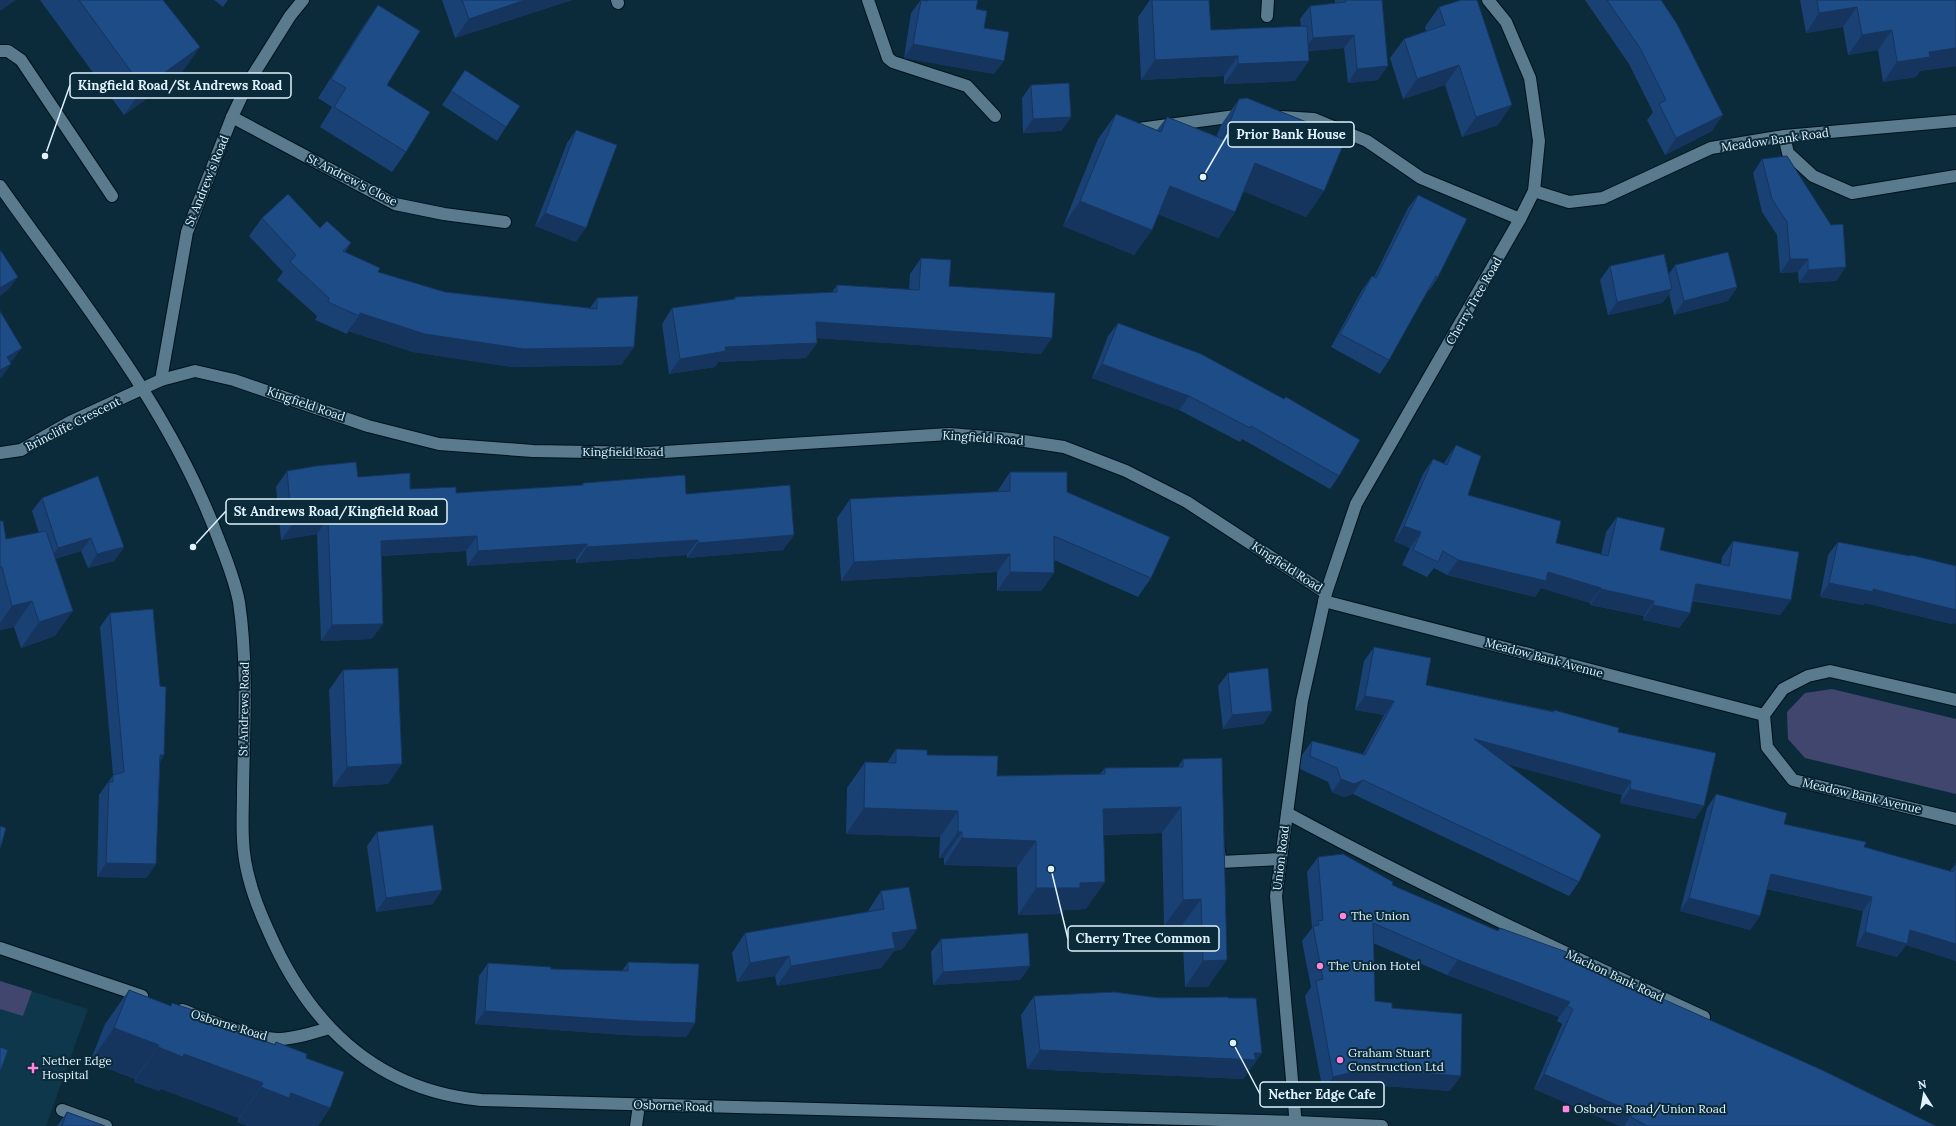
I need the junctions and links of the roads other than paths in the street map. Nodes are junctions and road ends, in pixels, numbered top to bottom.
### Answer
1 (303, 0) edge
2 (868, 0) edge
3 (1268, 0) edge
4 (1488, 0) edge
5 (1267, 16) dead end
6 (0, 51) edge
7 (1256, 115) edge
8 (995, 116) dead end
9 (1271, 116) edge
10 (232, 117) junction
11 (1956, 121) edge
12 (1139, 129) edge
13 (1784, 136) junction
14 (1956, 176) edge
15 (0, 186) edge
16 (1534, 190) junction
17 (112, 196) dead end
18 (1520, 219) junction
19 (505, 222) dead end
20 (161, 380) junction
21 (144, 389) junction
22 (0, 452) edge
23 (1325, 597) junction
24 (1956, 700) edge
25 (1764, 715) junction
26 (1287, 813) junction
27 (1956, 819) edge
28 (1217, 838) edge
29 (1281, 859) junction
30 (0, 948) edge
31 (154, 1000) edge
32 (169, 1006) edge
33 (1714, 1022) edge
34 (329, 1028) junction
35 (639, 1105) junction
36 (62, 1110) dead end
37 (1296, 1124) edge
38 (106, 1126) edge
39 (636, 1126) edge
40 (1382, 1126) edge

1 - 10 street, St Andrew's Road
2 - 8 street
3 - 5 street
4 - 16 street, Cherry Tree Road
6 - 17 street
7 - 12 street
9 - 18 street
10 - 19 street, St Andrew's Close
10 - 20 street, St Andrew's Road
11 - 13 street, Meadow Bank Road
13 - 14 street
13 - 16 street, Meadow Bank Road
15 - 21 street
16 - 18 street, Cherry Tree Road
18 - 23 street, Cherry Tree Road
20 - 21 street, Kingfield Road
20 - 23 street, Kingfield Road
21 - 22 street, Brincliffe Crescent
21 - 34 street, St Andrews Road
23 - 25 street, Meadow Bank Avenue
23 - 26 street, Union Road
24 - 25 street
25 - 27 street, Meadow Bank Avenue
26 - 29 street, Union Road
26 - 33 street, Machon Bank Road
28 - 29 street
29 - 37 street, Union Road
30 - 31 street
32 - 34 street, Osborne Road
34 - 35 street, Osborne Road
35 - 37 street, Osborne Road
35 - 39 street
36 - 38 street
37 - 40 street, Osborne Road

